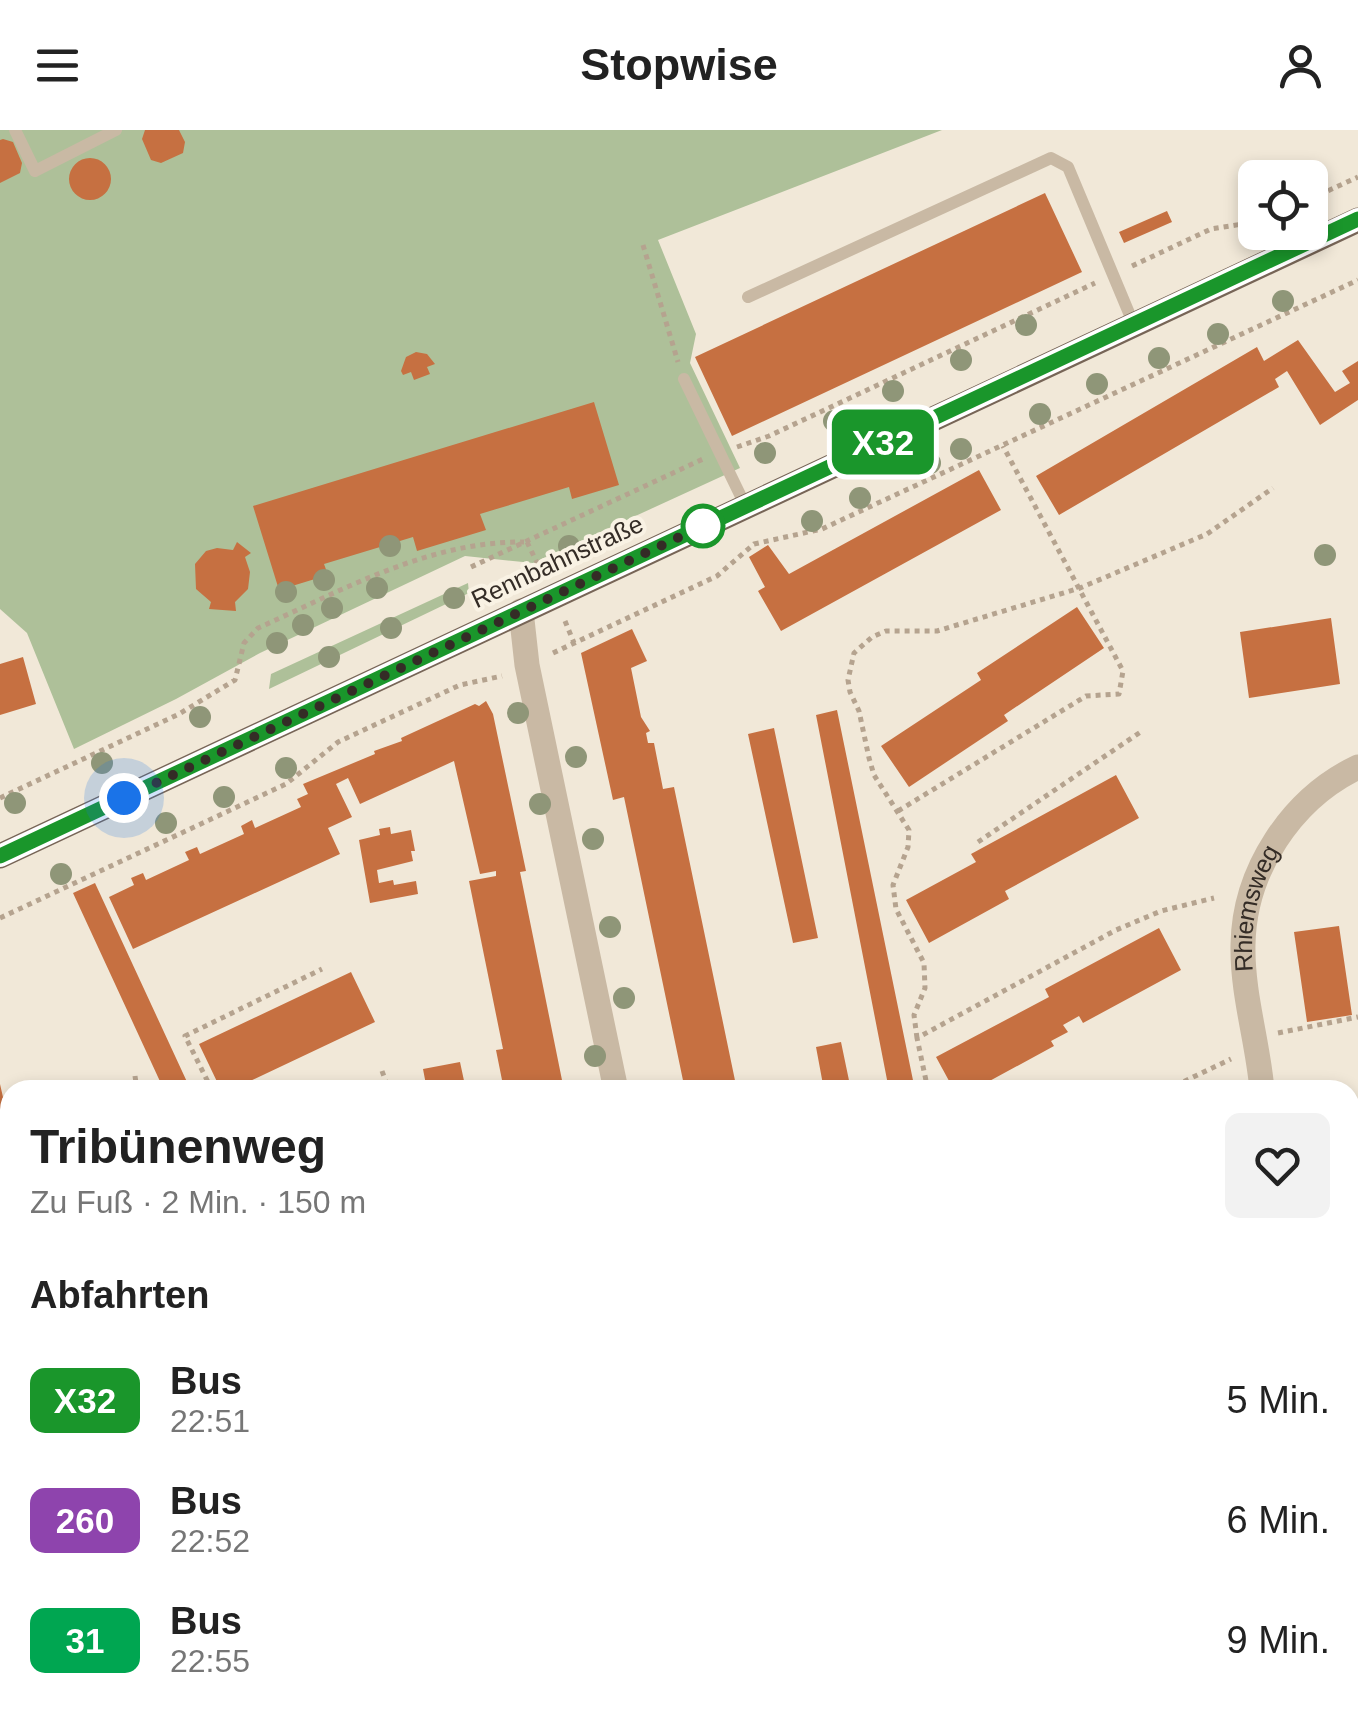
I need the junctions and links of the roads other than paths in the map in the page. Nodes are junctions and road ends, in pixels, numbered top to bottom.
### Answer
1 (15, 130) edge
2 (116, 130) edge
3 (1358, 220) edge
4 (748, 298) dead end
5 (1134, 325) junction
6 (684, 379) road end
7 (746, 507) junction
8 (520, 612) junction
9 (1358, 767) edge
10 (0, 856) edge
11 (614, 1080) edge
12 (1261, 1080) edge

1 - 2 lane
3 - 5 main road, Rennbahnstraße
4 - 5 lane
5 - 7 main road, Rennbahnstraße
6 - 7 lane
7 - 8 main road, Rennbahnstraße
8 - 10 main road, Rennbahnstraße
8 - 11 street
9 - 12 street, Rhiemsweg

